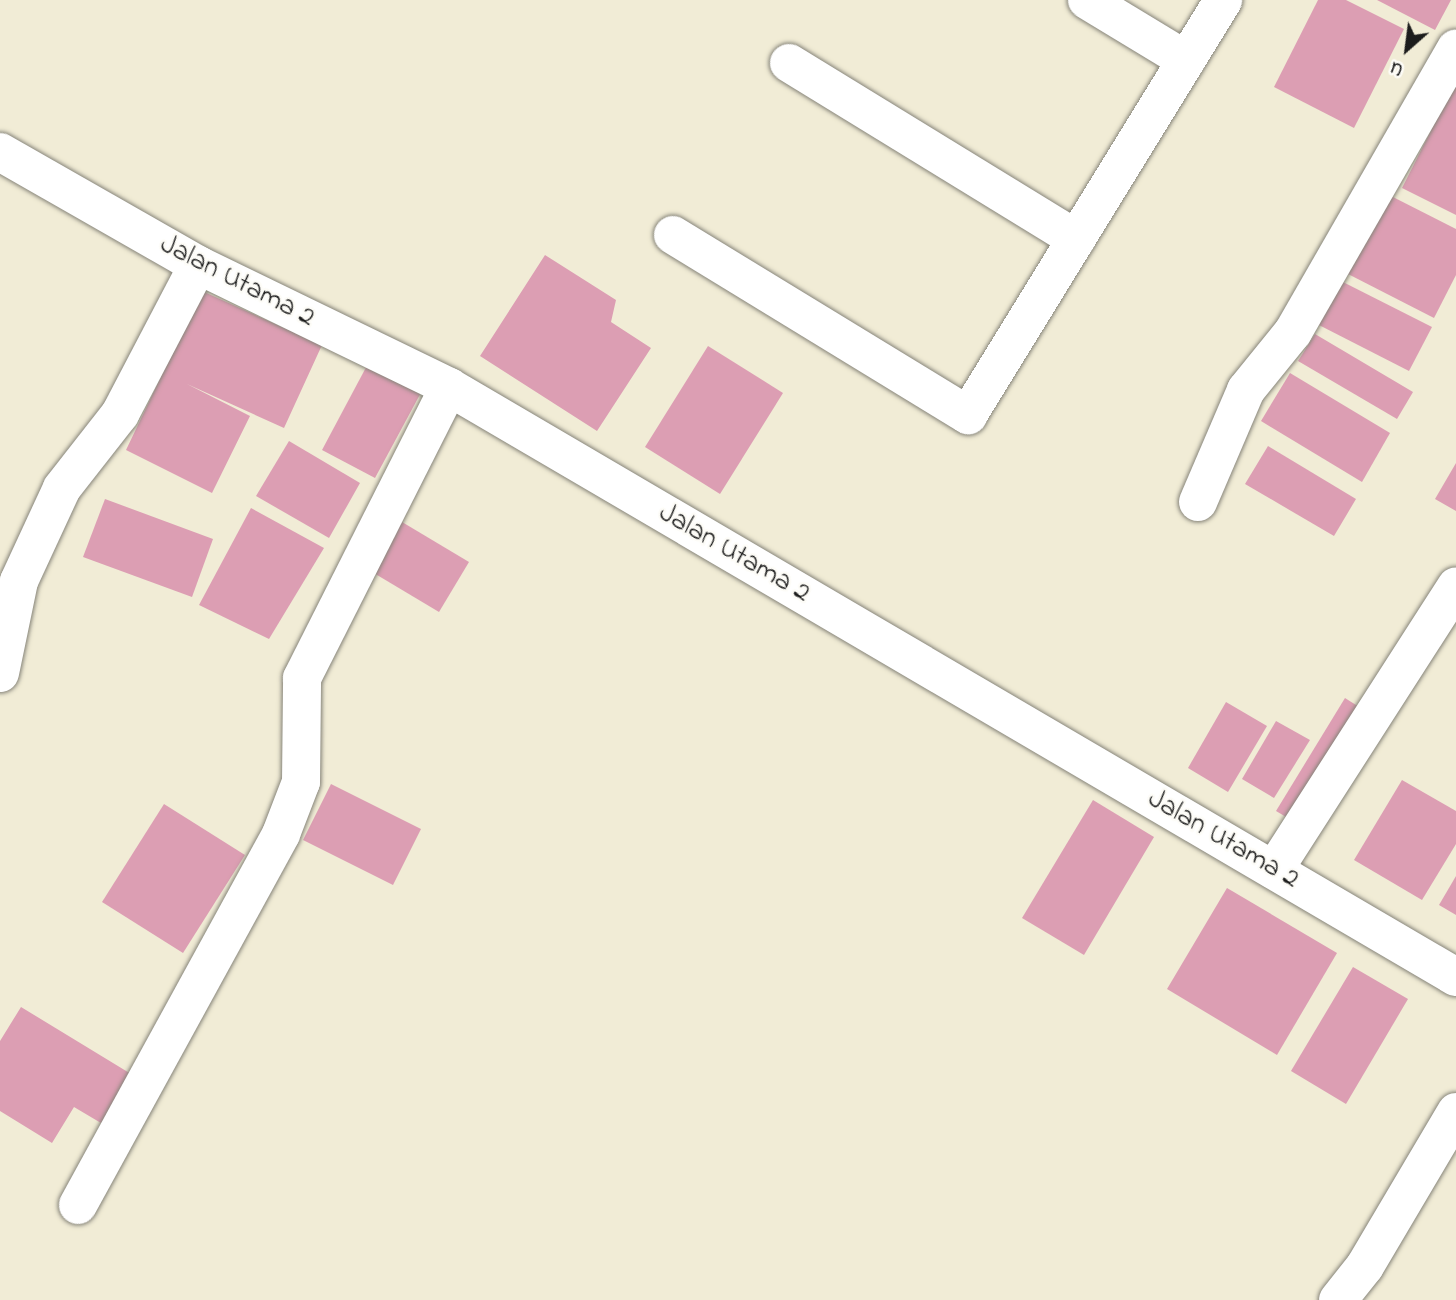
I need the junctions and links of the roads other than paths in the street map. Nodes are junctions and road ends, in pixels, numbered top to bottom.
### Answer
1 (1087, 0) edge
2 (1223, 0) edge
3 (1456, 48) edge
4 (1186, 60) junction
5 (789, 63) dead end
6 (0, 152) edge
7 (673, 235) dead end
8 (1076, 239) junction
9 (198, 265) junction
10 (449, 387) junction
11 (1198, 502) dead end
12 (1456, 586) edge
13 (0, 673) edge
14 (1274, 870) junction
15 (1456, 977) edge
16 (1456, 1112) edge
17 (78, 1205) dead end
18 (1338, 1300) edge

1 - 4 street
2 - 4 street
3 - 11 street
4 - 8 street
5 - 8 street
6 - 9 street, Jalan Utama 2
7 - 8 street
9 - 10 street, Jalan Utama 2
9 - 13 street
10 - 14 street, Jalan Utama 2
10 - 17 street
12 - 14 street
14 - 15 street, Jalan Utama 2
16 - 18 street

